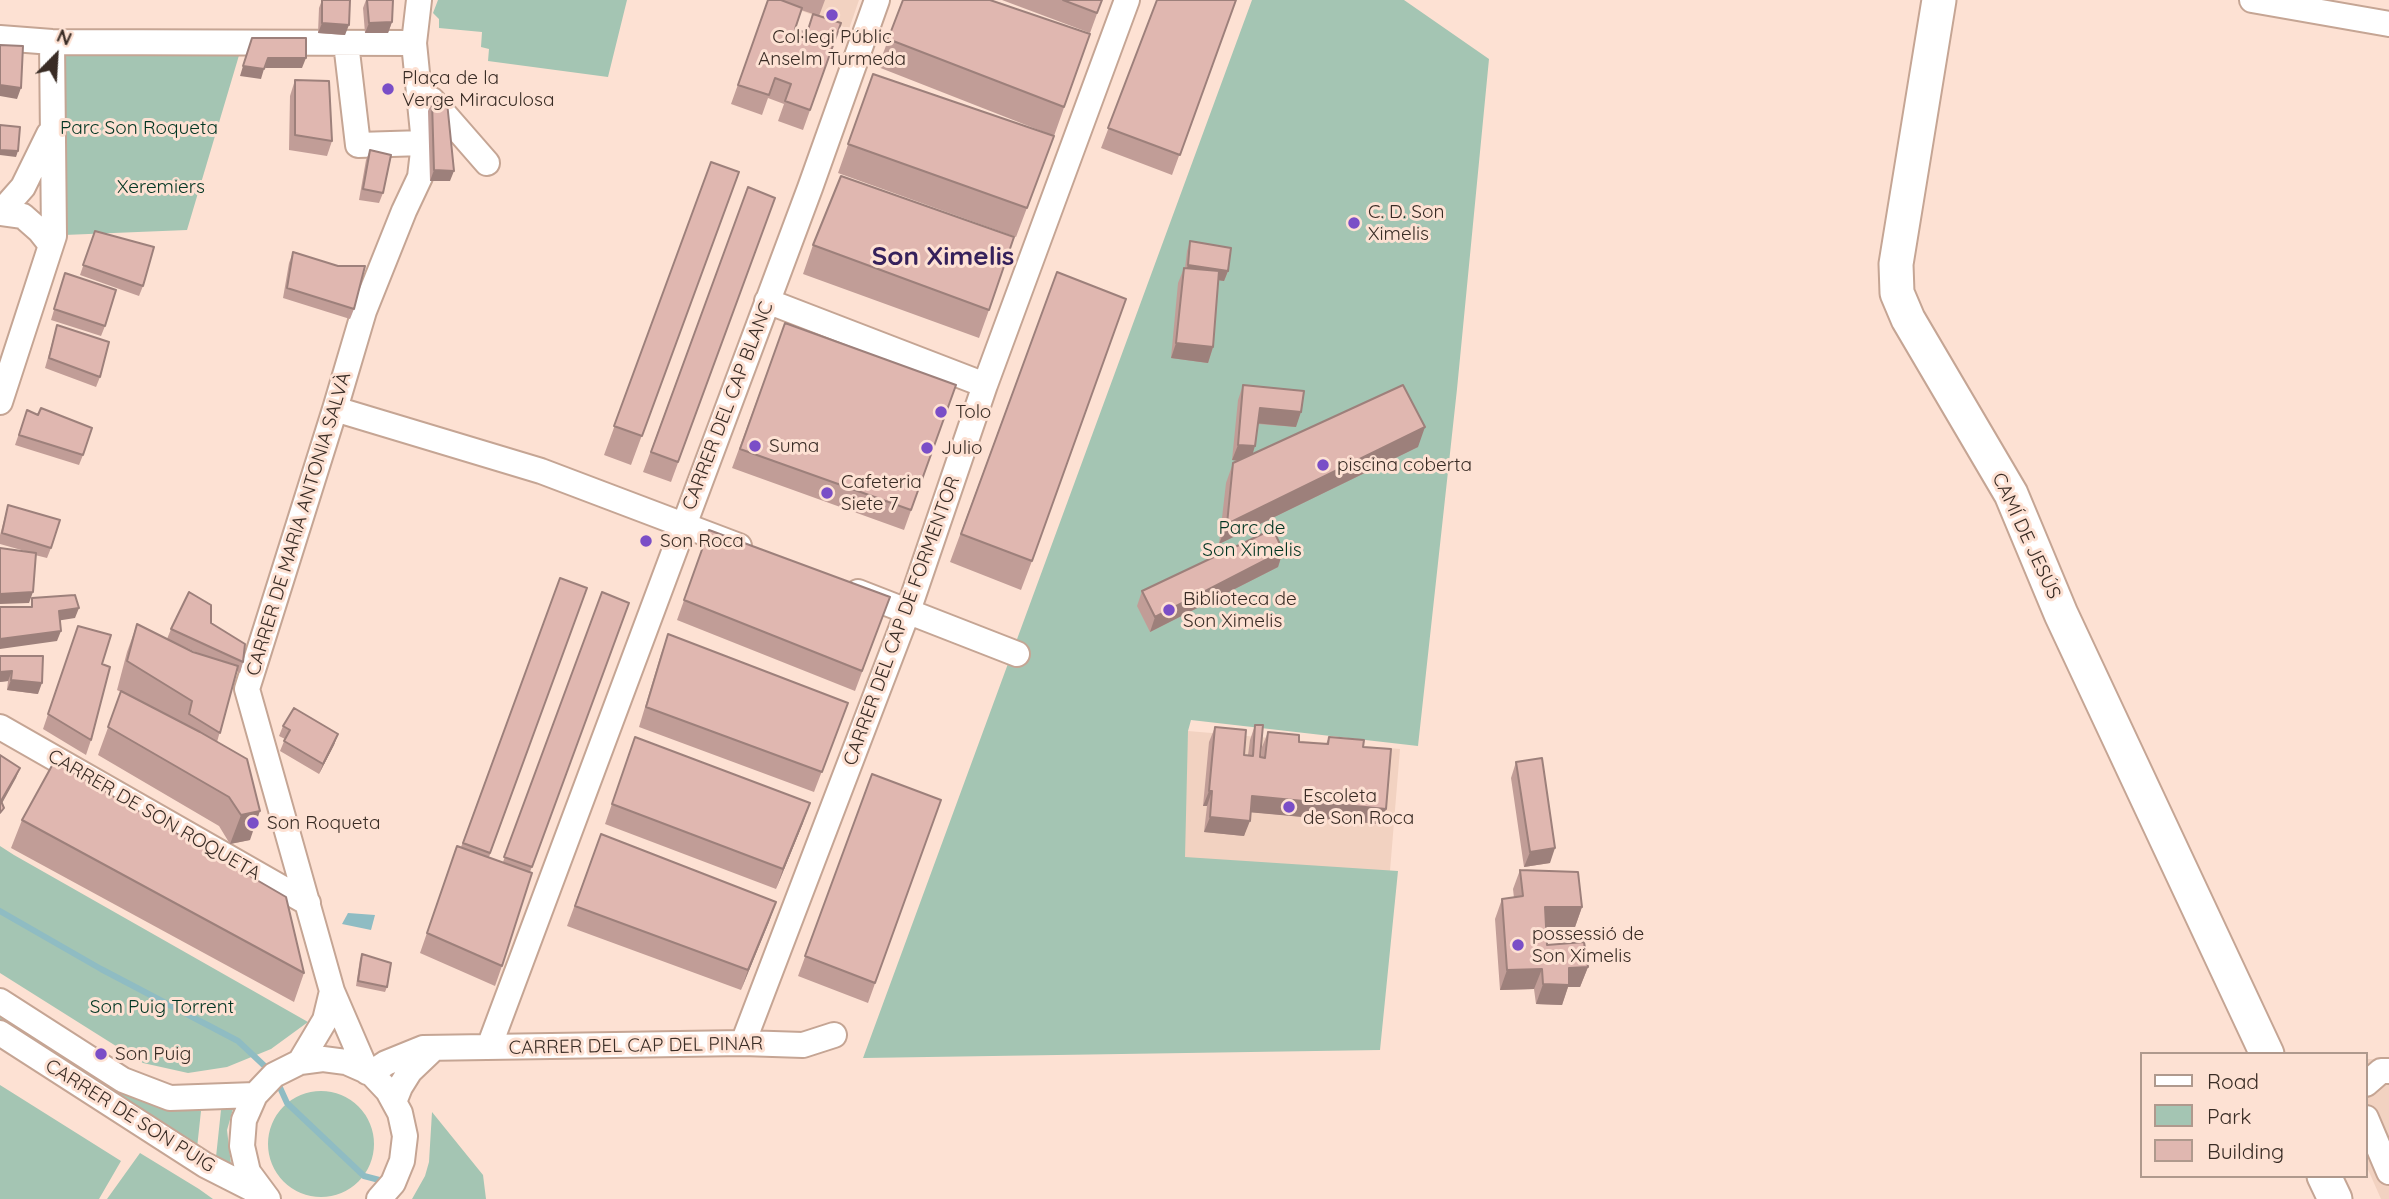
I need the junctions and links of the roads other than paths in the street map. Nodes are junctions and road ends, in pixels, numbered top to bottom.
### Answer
1 (419, 0) edge
2 (877, 0) edge
3 (1127, 0) edge
4 (1939, 0) edge
5 (2252, 0) edge
6 (2389, 24) edge
7 (0, 38) edge
8 (52, 42) junction
9 (346, 43) junction
10 (414, 43) junction
11 (419, 96) junction
12 (52, 129) junction
13 (424, 144) junction
14 (488, 163) dead end
15 (23, 187) junction
16 (54, 206) junction
17 (0, 213) edge
18 (51, 245) junction
19 (767, 301) junction
20 (985, 385) junction
21 (0, 402) edge
22 (335, 409) junction
23 (683, 525) junction
24 (762, 555) edge
25 (837, 584) edge
26 (908, 611) junction
27 (1017, 654) dead end
28 (0, 727) edge
29 (308, 903) junction
30 (332, 992) junction
31 (0, 1001) edge
32 (0, 1033) edge
33 (834, 1035) dead end
34 (743, 1043) junction
35 (489, 1047) junction
36 (436, 1048) junction
37 (2266, 1052) edge
38 (300, 1062) junction
39 (369, 1072) junction
40 (255, 1095) junction
41 (394, 1102) junction
42 (2368, 1123) edge
43 (2389, 1172) edge
44 (2325, 1178) edge
45 (265, 1196) edge
46 (379, 1199) edge
47 (2335, 1199) edge

1 - 10 street
2 - 19 street, CARRER DEL CAP BLANC
3 - 20 street, CARRER DEL CAP DE FORMENTOR
4 - 37 street, CAMÍ DE JESÚS
5 - 6 street
7 - 8 street
8 - 9 street
8 - 12 street
9 - 10 street
9 - 13 street
10 - 11 street
11 - 13 street
11 - 14 street
12 - 15 street
12 - 16 street
13 - 22 street, CARRER DE MARIA ANTONIA SALVÀ
15 - 16 street
15 - 17 street
16 - 18 street
17 - 18 street
18 - 21 street
19 - 20 street
19 - 23 street, CARRER DEL CAP BLANC
20 - 26 street, CARRER DEL CAP DE FORMENTOR
22 - 23 street
22 - 29 street, CARRER DE MARIA ANTONIA SALVÀ
23 - 24 street
23 - 35 street, CARRER DEL CAP BLANC
25 - 26 street
26 - 27 street
26 - 34 street, CARRER DEL CAP DE FORMENTOR
28 - 29 street, CARRER DE SON ROQUETA
29 - 30 street, CARRER DE MARIA ANTONIA SALVÀ
30 - 38 street
30 - 39 street, CARRER DE MARIA ANTONIA SALVÀ
31 - 40 street, CARRER DE SON PUIG
32 - 45 street, CARRER DE SON PUIG
33 - 34 street, CARRER DEL CAP DEL PINAR
34 - 35 street, CARRER DEL CAP DEL PINAR
35 - 36 street, CARRER DEL CAP DEL PINAR
36 - 39 street, CARRER DEL CAP DEL PINAR
36 - 41 street
38 - 39 street
38 - 40 street
39 - 41 street, CARRER DE MARIA ANTONIA SALVÀ
40 - 45 street
41 - 46 street, CARRER DE MARIA ANTONIA SALVÀ
42 - 43 street
44 - 47 street

